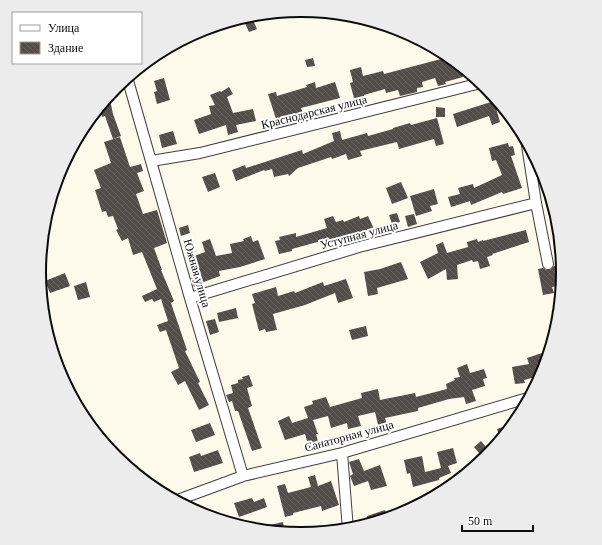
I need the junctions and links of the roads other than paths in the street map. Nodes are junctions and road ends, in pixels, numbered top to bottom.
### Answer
1 (130, 83) edge
2 (474, 85) edge
3 (529, 157) edge
4 (151, 161) junction
5 (536, 203) junction
6 (548, 264) dead end
7 (190, 298) junction
8 (522, 400) edge
9 (342, 453) junction
10 (243, 476) junction
11 (182, 499) edge
12 (348, 524) edge

1 - 4 street, Южная улица
2 - 4 street, Краснодарская улица
3 - 5 street
4 - 7 street, Южная улица
5 - 6 street
5 - 7 street, Уступная улица
7 - 10 street, Южная улица
8 - 9 street, Санаторная улица
9 - 10 street, Санаторная улица
9 - 12 street
10 - 11 street, Санаторная улица

